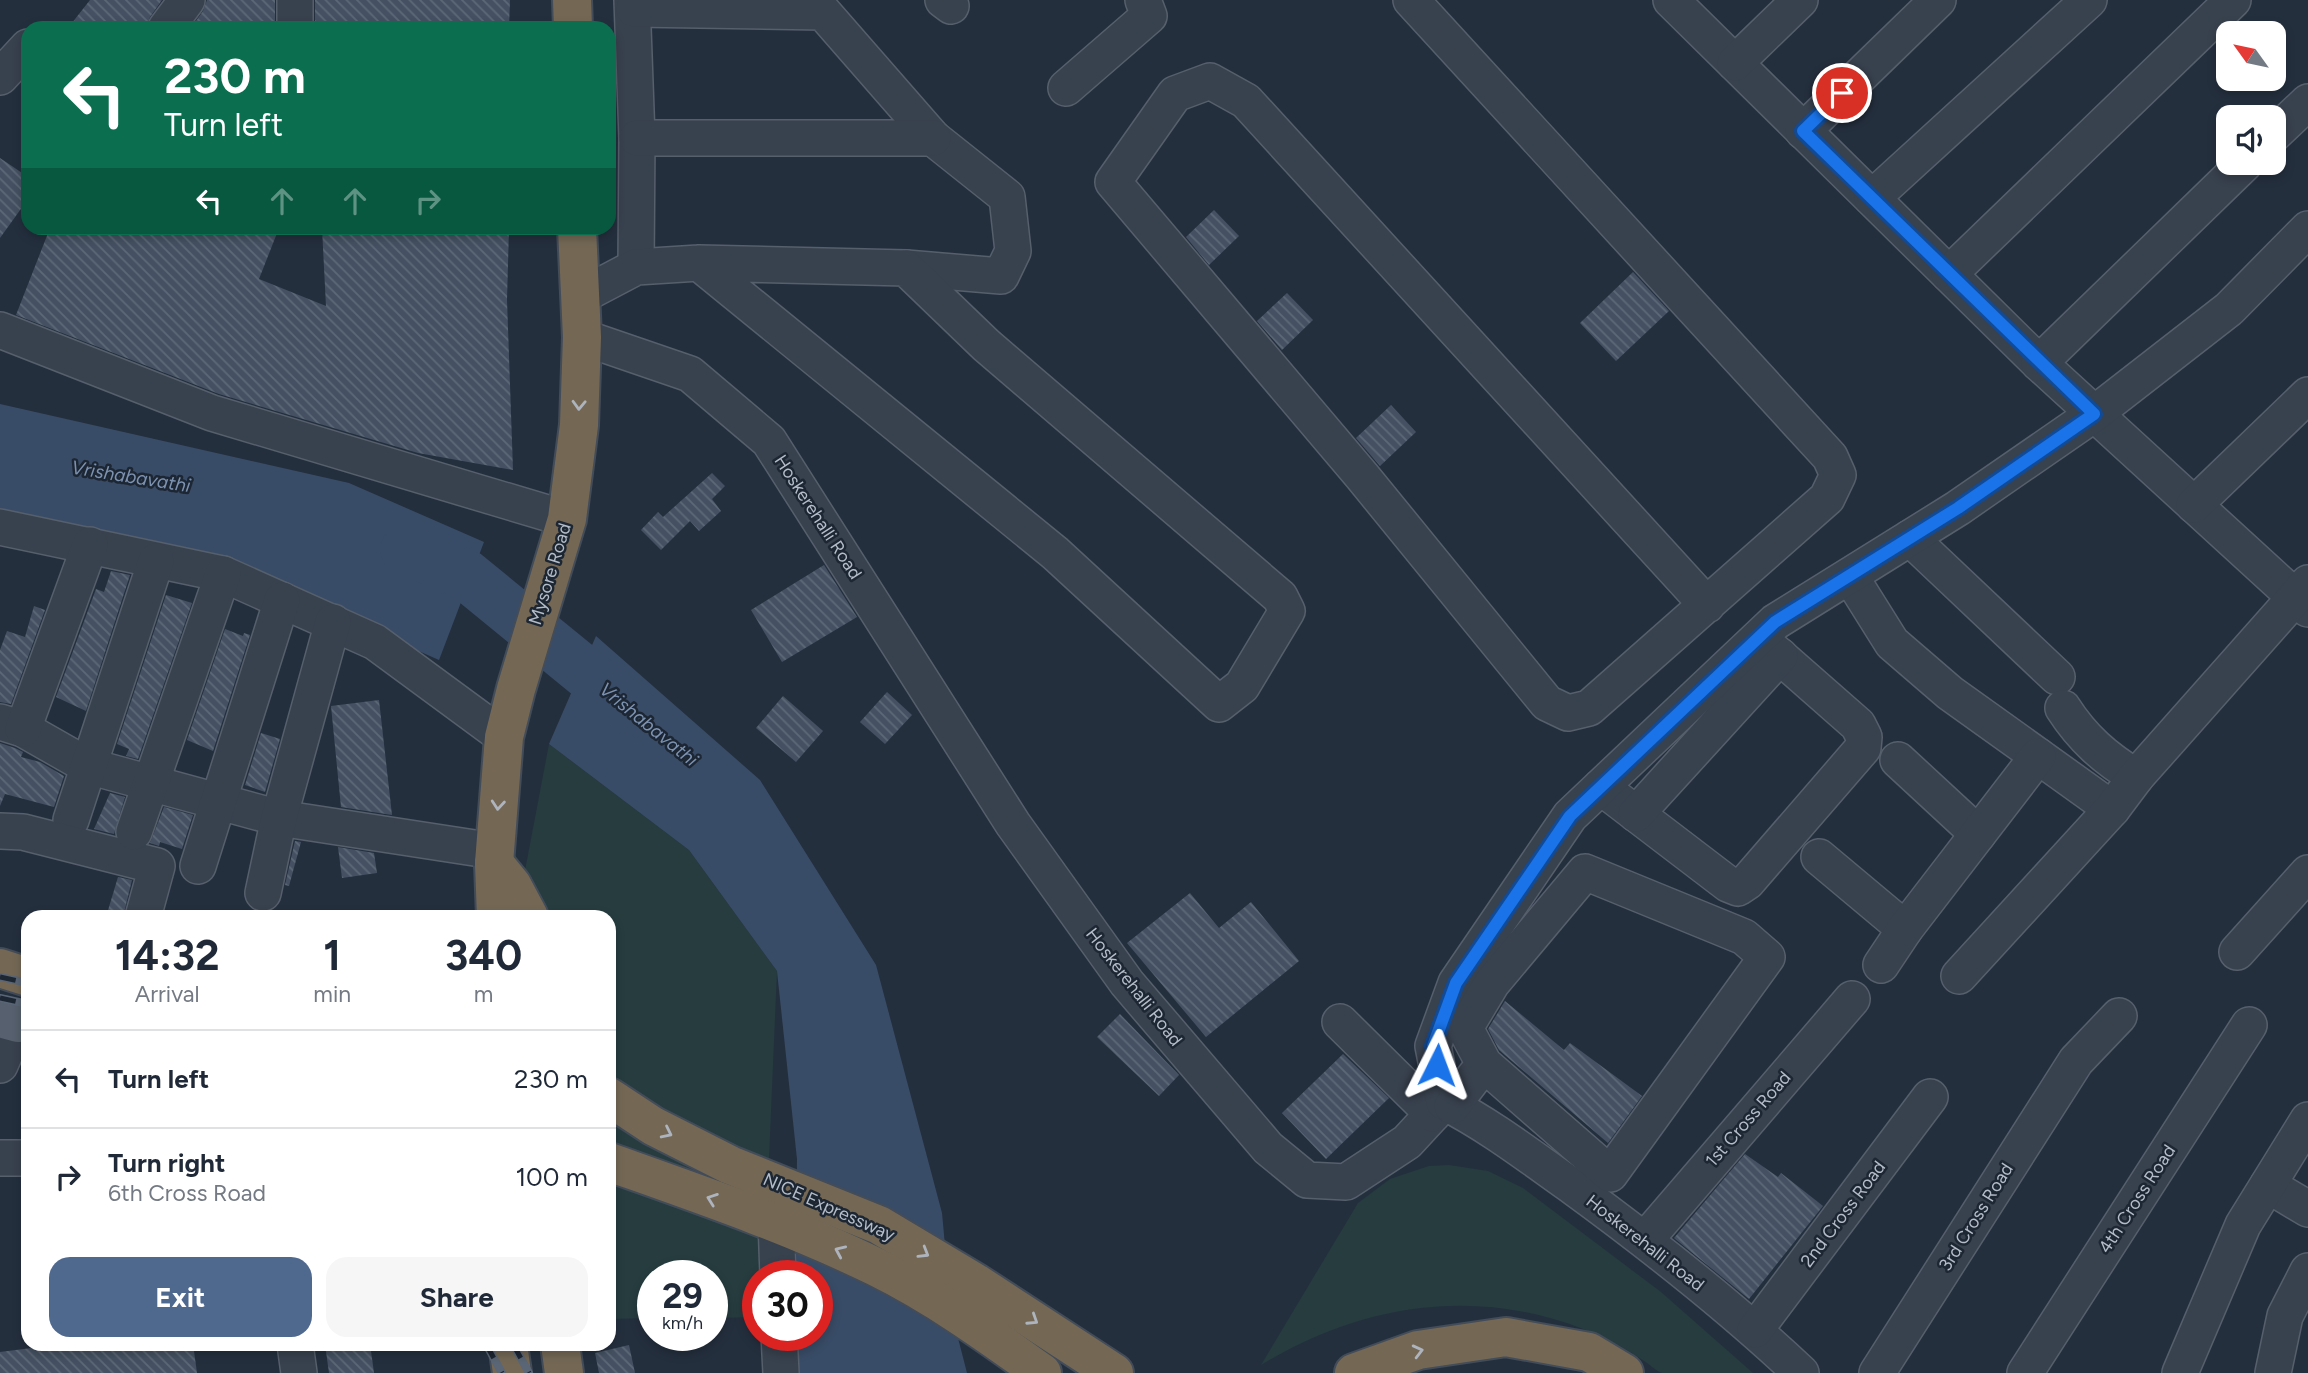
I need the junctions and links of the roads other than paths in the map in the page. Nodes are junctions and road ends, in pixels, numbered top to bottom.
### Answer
1 (187, 0) edge
2 (295, 0) edge
3 (572, 0) edge
4 (1143, 0) edge
5 (1411, 0) edge
6 (1671, 0) edge
7 (1800, 0) edge
8 (1938, 0) edge
9 (2089, 0) edge
10 (2233, 0) edge
11 (633, 5) edge
12 (171, 21) edge
13 (295, 21) edge
14 (573, 21) edge
15 (21, 54) edge
16 (1735, 63) junction
17 (0, 77) edge
18 (1066, 88) dead end
19 (2308, 102) edge
20 (2286, 123) edge
21 (1803, 131) junction
22 (638, 138) junction
23 (933, 138) junction
24 (2233, 175) edge
25 (1872, 198) junction
26 (2308, 229) edge
27 (576, 235) edge
28 (699, 263) junction
29 (636, 267) junction
30 (906, 268) junction
31 (1949, 274) junction
32 (579, 297) junction
33 (0, 330) edge
34 (582, 337) junction
35 (2039, 363) junction
36 (2308, 395) edge
37 (2094, 414) junction
38 (2193, 505) junction
39 (565, 524) junction
40 (0, 527) edge
41 (1910, 538) junction
42 (90, 545) junction
43 (156, 561) junction
44 (223, 575) junction
45 (1850, 576) junction
46 (2304, 596) edge
47 (282, 600) junction
48 (1707, 605) junction
49 (333, 622) junction
50 (1769, 647) junction
51 (12, 726) edge
52 (504, 737) junction
53 (2038, 756) junction
54 (1898, 761) dead end
55 (88, 765) junction
56 (2136, 777) junction
57 (149, 783) junction
58 (1601, 787) junction
59 (217, 801) junction
60 (2112, 809) junction
61 (1636, 814) junction
62 (279, 818) junction
63 (71, 820) dead end
64 (134, 832) dead end
65 (1978, 834) junction
66 (1, 835) edge
67 (1819, 857) dead end
68 (198, 866) dead end
69 (2308, 873) edge
70 (493, 889) edge
71 (263, 893) dead end
72 (145, 910) edge
73 (525, 910) edge
74 (1905, 929) junction
75 (2237, 953) dead end
76 (1881, 965) dead end
77 (0, 968) edge
78 (21, 975) edge
79 (1959, 976) dead end
80 (1852, 999) dead end
81 (2119, 1016) dead end
82 (15, 1021) edge
83 (1340, 1022) dead end
84 (2249, 1026) dead end
85 (1484, 1064) junction
86 (0, 1065) edge
87 (1930, 1097) dead end
88 (616, 1101) edge
89 (1443, 1107) junction
90 (2308, 1120) edge
91 (0, 1158) edge
92 (21, 1158) edge
93 (616, 1164) edge
94 (2268, 1185) junction
95 (2308, 1209) edge
96 (790, 1215) junction
97 (1645, 1240) junction
98 (781, 1260) edge
99 (2308, 1271) edge
100 (1755, 1330) junction
101 (296, 1351) edge
102 (509, 1351) edge
103 (561, 1351) edge
104 (780, 1351) edge
105 (299, 1373) edge
106 (512, 1373) edge
107 (564, 1373) edge
108 (781, 1373) edge
109 (1042, 1373) edge
110 (1114, 1373) edge
111 (1354, 1373) edge
112 (1624, 1373) edge
113 (1801, 1373) edge
114 (1877, 1373) edge
115 (2025, 1373) edge
116 (2180, 1373) edge
117 (2273, 1373) edge

1 - 12 street
2 - 13 street
3 - 14 highway
4 - 18 street
5 - 48 street
6 - 16 street
7 - 16 street
8 - 21 street
9 - 25 street
10 - 31 street
11 - 22 street
11 - 23 street
15 - 17 street
16 - 21 street
19 - 20 street
21 - 25 street
22 - 23 street
22 - 29 street
23 - 30 street
24 - 35 street
25 - 31 street
26 - 37 street
27 - 32 highway, Mysore Road
28 - 29 street
28 - 30 street
28 - 30 street
29 - 32 street
31 - 35 street
32 - 34 highway, Mysore Road
33 - 39 street
34 -> 39 highway, Mysore Road
34 - 89 street, Hoskerehalli Road
35 - 37 street
36 - 38 street
37 - 38 street
37 - 41 street
38 - 46 street
39 - 52 highway, Mysore Road
40 - 42 street
41 - 45 street
41 - 56 street
42 - 43 street
42 - 51 street
43 - 44 street
43 - 55 street
44 - 47 street
44 - 57 street
45 - 50 street
45 - 53 street
46 - 56 street
47 - 49 street
47 - 59 street
48 - 48 street
49 - 52 street
49 - 62 street
50 - 58 street
50 - 61 street
50 - 61 street
51 - 55 street
52 -> 70 highway, Mysore Road
53 - 60 street
53 - 65 street
54 - 65 street
55 - 57 street
55 - 63 street
56 - 60 street
57 - 59 street
57 - 64 street
58 - 61 street
58 - 89 street
59 - 62 street
59 - 68 street
60 - 79 street
62 - 70 street
62 - 71 street
65 - 74 street
66 - 72 street
67 - 74 street
69 - 75 street
70 - 73 highway
74 - 76 street
77 - 78 highway
80 - 97 street, 1st Cross Road
81 - 114 street, 3rd Cross Road
82 - 86 street
83 - 89 street
84 - 115 street, 4th Cross Road
85 - 85 street
85 - 89 street
87 - 100 street, 2nd Cross Road
88 -> 96 highway, NICE Expressway
89 - 97 street, Hoskerehalli Road
90 - 94 street
91 - 92 street
96 -> 93 highway, NICE Expressway
94 - 95 street
94 - 116 street
96 - 98 street
109 -> 96 highway, NICE Expressway
96 -> 110 highway, NICE Expressway
97 - 100 street, Hoskerehalli Road
99 - 117 street
100 - 113 street, Hoskerehalli Road
101 - 105 street
102 - 106 highway
103 - 107 highway
104 - 108 street
111 -> 112 highway

